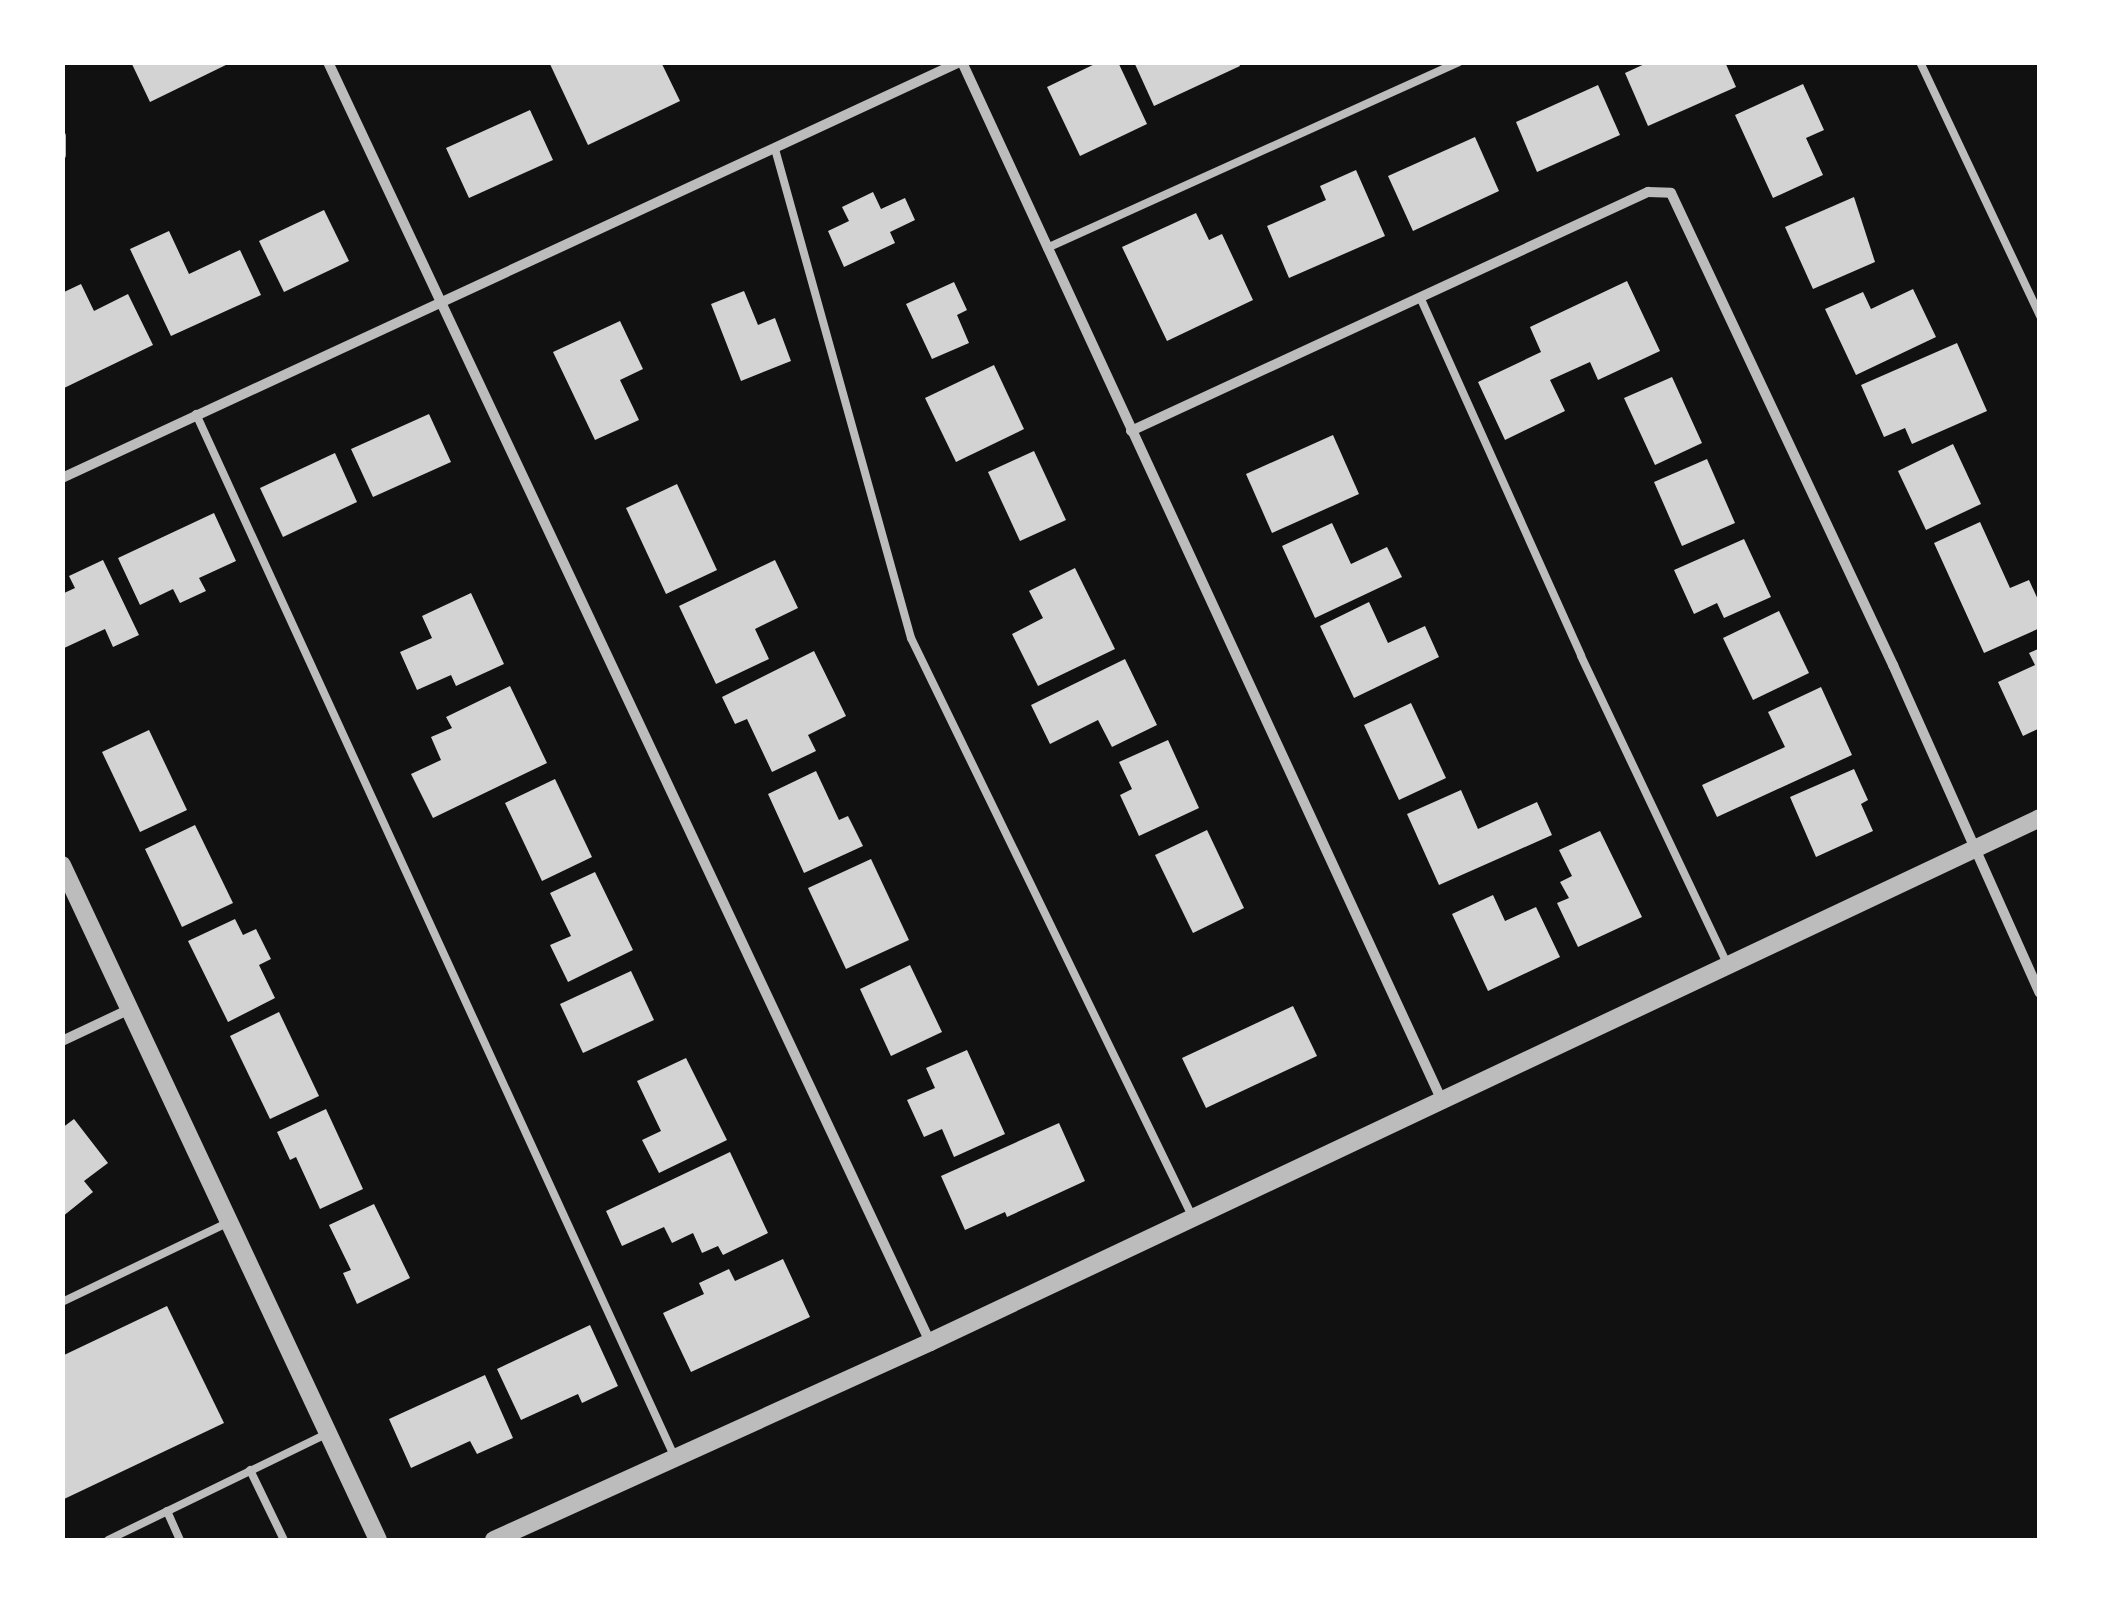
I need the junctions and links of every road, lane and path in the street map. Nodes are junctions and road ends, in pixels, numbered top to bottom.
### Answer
1 (961, 62) edge
2 (1458, 62) edge
3 (1920, 62) edge
4 (332, 64) edge
5 (62, 136) edge
6 (774, 149) junction
7 (62, 155) edge
8 (1047, 248) junction
9 (1420, 298) junction
10 (440, 302) junction
11 (2040, 316) edge
12 (196, 414) junction
13 (1131, 431) junction
14 (62, 478) edge
15 (2040, 818) edge
16 (1973, 850) junction
17 (62, 865) edge
18 (1728, 966) junction
19 (2036, 978) edge
20 (2040, 994) edge
21 (130, 1008) junction
22 (62, 1041) edge
23 (1442, 1102) junction
24 (1193, 1218) junction
25 (229, 1222) junction
26 (62, 1302) edge
27 (930, 1342) junction
28 (328, 1433) junction
29 (675, 1458) junction
30 (250, 1470) junction
31 (167, 1512) junction
32 (108, 1540) edge
33 (180, 1540) edge
34 (284, 1540) edge
35 (378, 1540) edge
36 (494, 1540) edge

1 - 6 street
1 - 8 street
2 - 8 lane
3 - 11 lane
4 - 10 street
5 - 7 lane
6 - 10 street
6 - 24 lane
8 - 13 street
9 - 13 street
9 - 16 street
9 - 18 lane
10 - 12 street
10 - 27 street
12 - 14 street
12 - 29 lane
13 - 23 street
15 - 16 street
16 - 18 street
16 - 19 street
17 - 21 street
18 - 23 street
19 - 20 street
21 - 22 street
21 - 25 street
23 - 24 street
24 - 27 street
25 - 26 lane
25 - 28 street
27 - 29 street
28 - 30 lane
28 - 35 street
29 - 36 street
30 - 31 lane
30 - 34 lane
31 - 32 lane
31 - 33 lane

